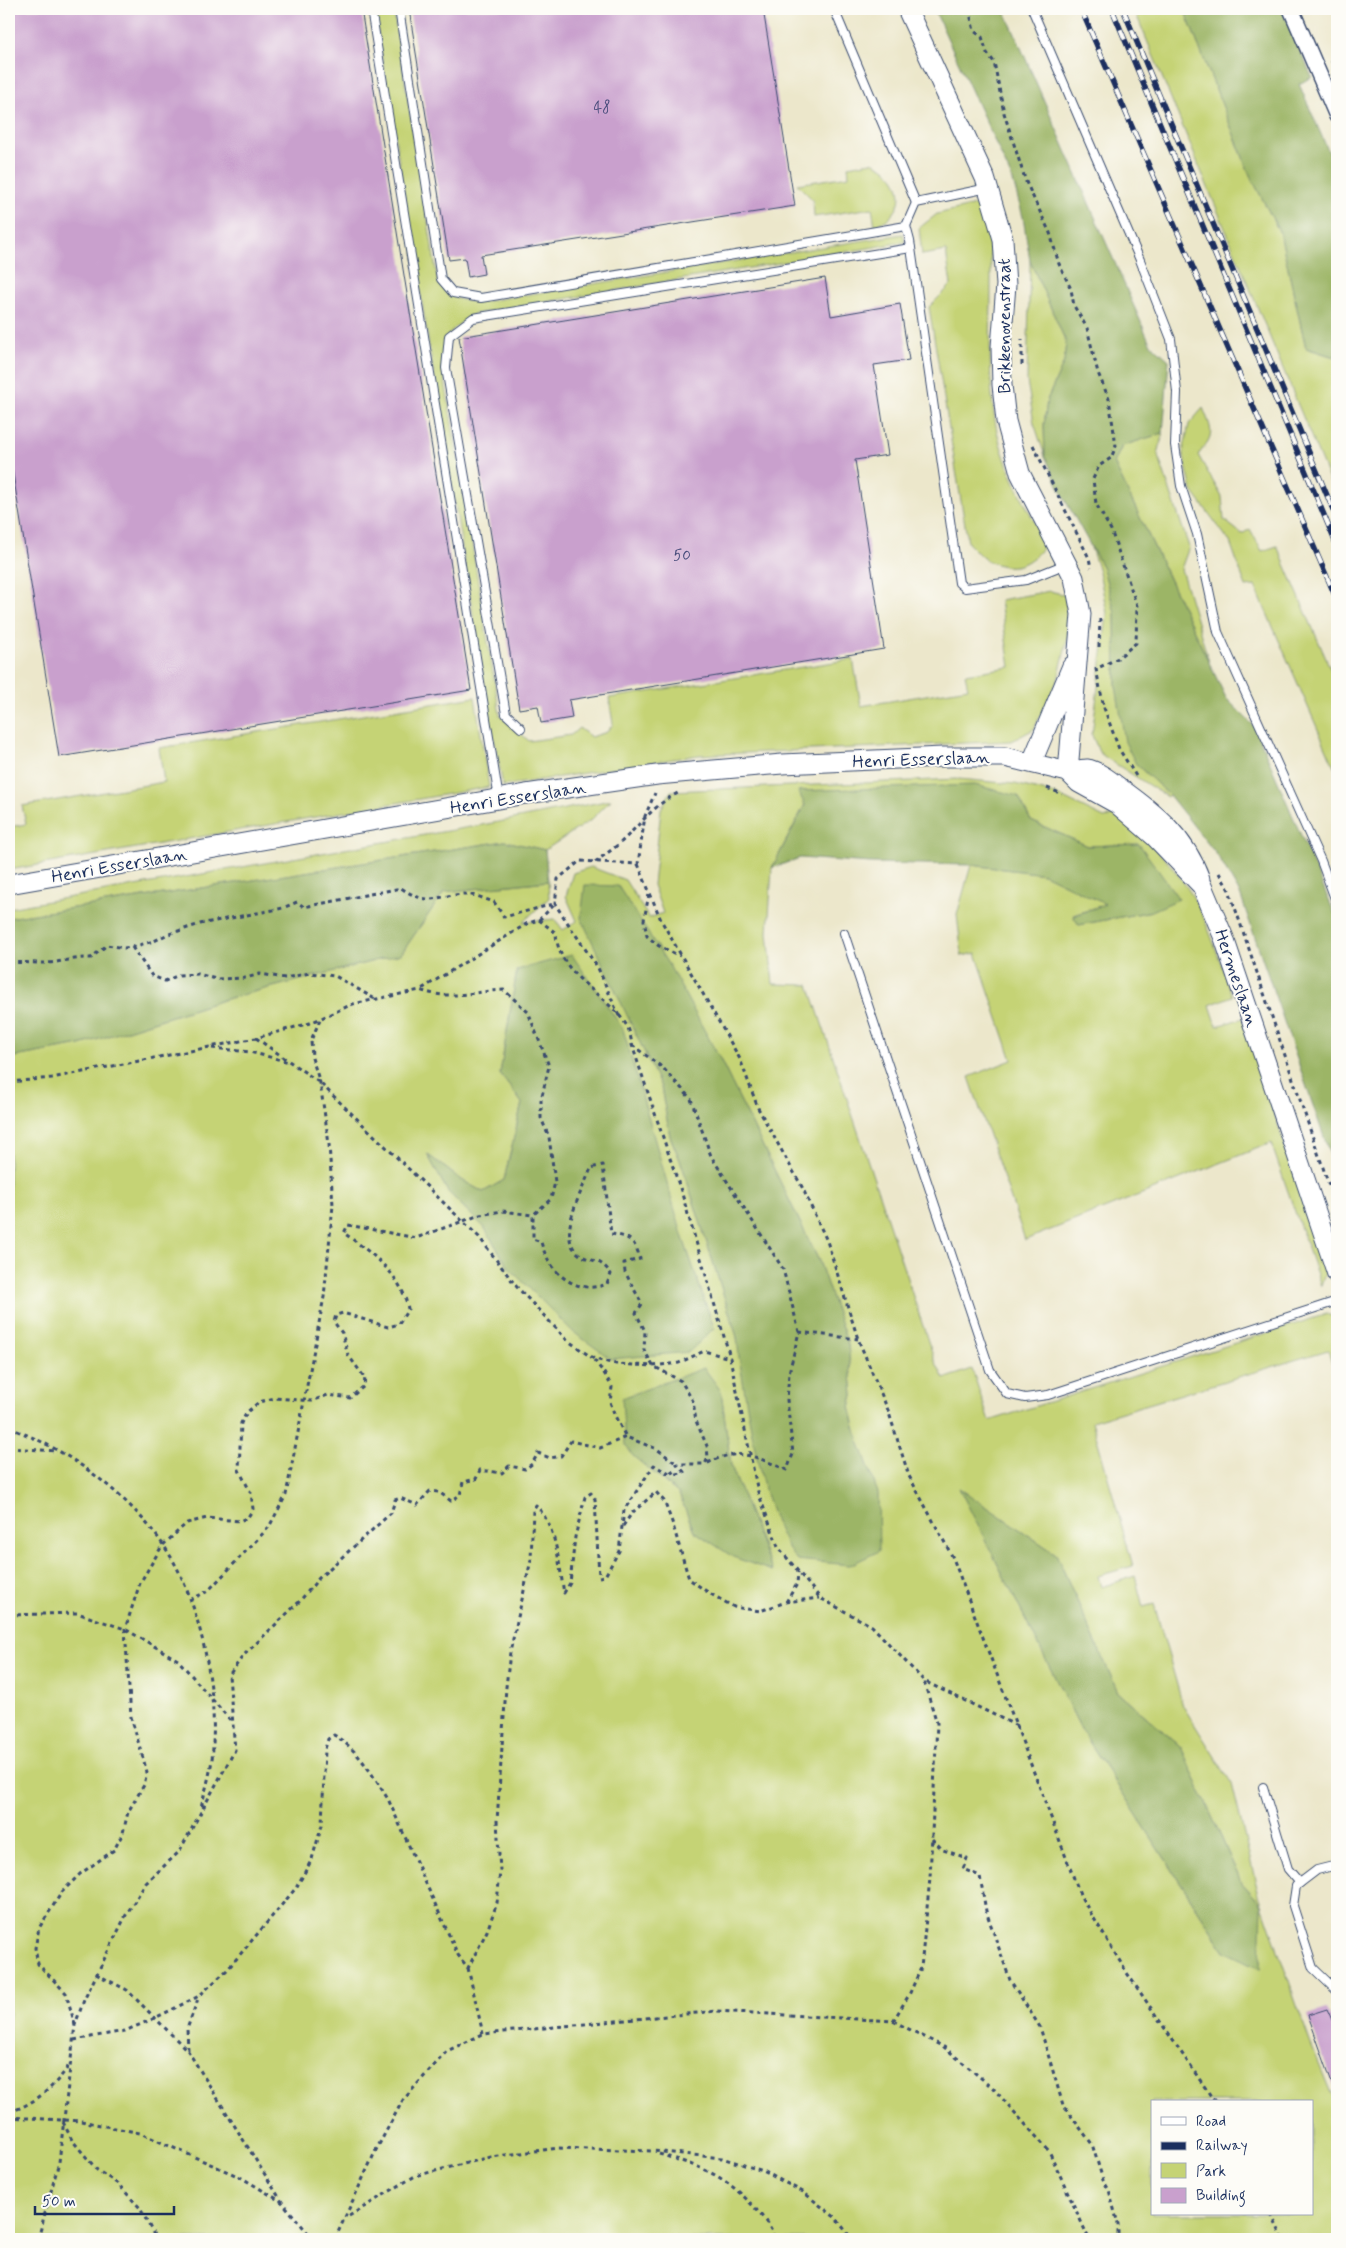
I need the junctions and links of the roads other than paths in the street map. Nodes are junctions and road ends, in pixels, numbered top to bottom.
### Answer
1 (371, 9) edge
2 (399, 9) edge
3 (834, 9) edge
4 (908, 9) edge
5 (1032, 9) edge
6 (1291, 9) edge
7 (1337, 116) edge
8 (988, 188) junction
9 (916, 203) junction
10 (906, 226) junction
11 (911, 248) junction
12 (1067, 564) junction
13 (1080, 647) junction
14 (521, 728) dead end
15 (1032, 762) junction
16 (1068, 772) junction
17 (499, 799) junction
18 (9, 884) edge
19 (1337, 904) edge
20 (844, 933) dead end
21 (1337, 1274) edge
22 (1337, 1301) edge
23 (1263, 1787) dead end
24 (1337, 1865) edge
25 (1300, 1882) junction
26 (1337, 1990) edge

1 - 17 lane
2 - 10 lane
3 - 9 lane
4 - 8 street, Brikkenovenstraat
5 - 19 lane
6 - 7 street
8 - 9 lane
8 - 12 street, Brikkenovenstraat
9 - 10 lane
10 - 11 lane
11 - 12 lane
11 - 14 lane
12 - 13 street, Brikkenovenstraat
13 - 15 street, Brikkenovenstraat
13 - 16 street, Brikkenovenstraat
15 - 16 street
15 - 17 street, Henri Esserslaan
16 - 21 street, Hermeslaan
17 - 18 street, Henri Esserslaan
20 - 22 lane
23 - 25 lane
24 - 25 lane
25 - 26 lane

